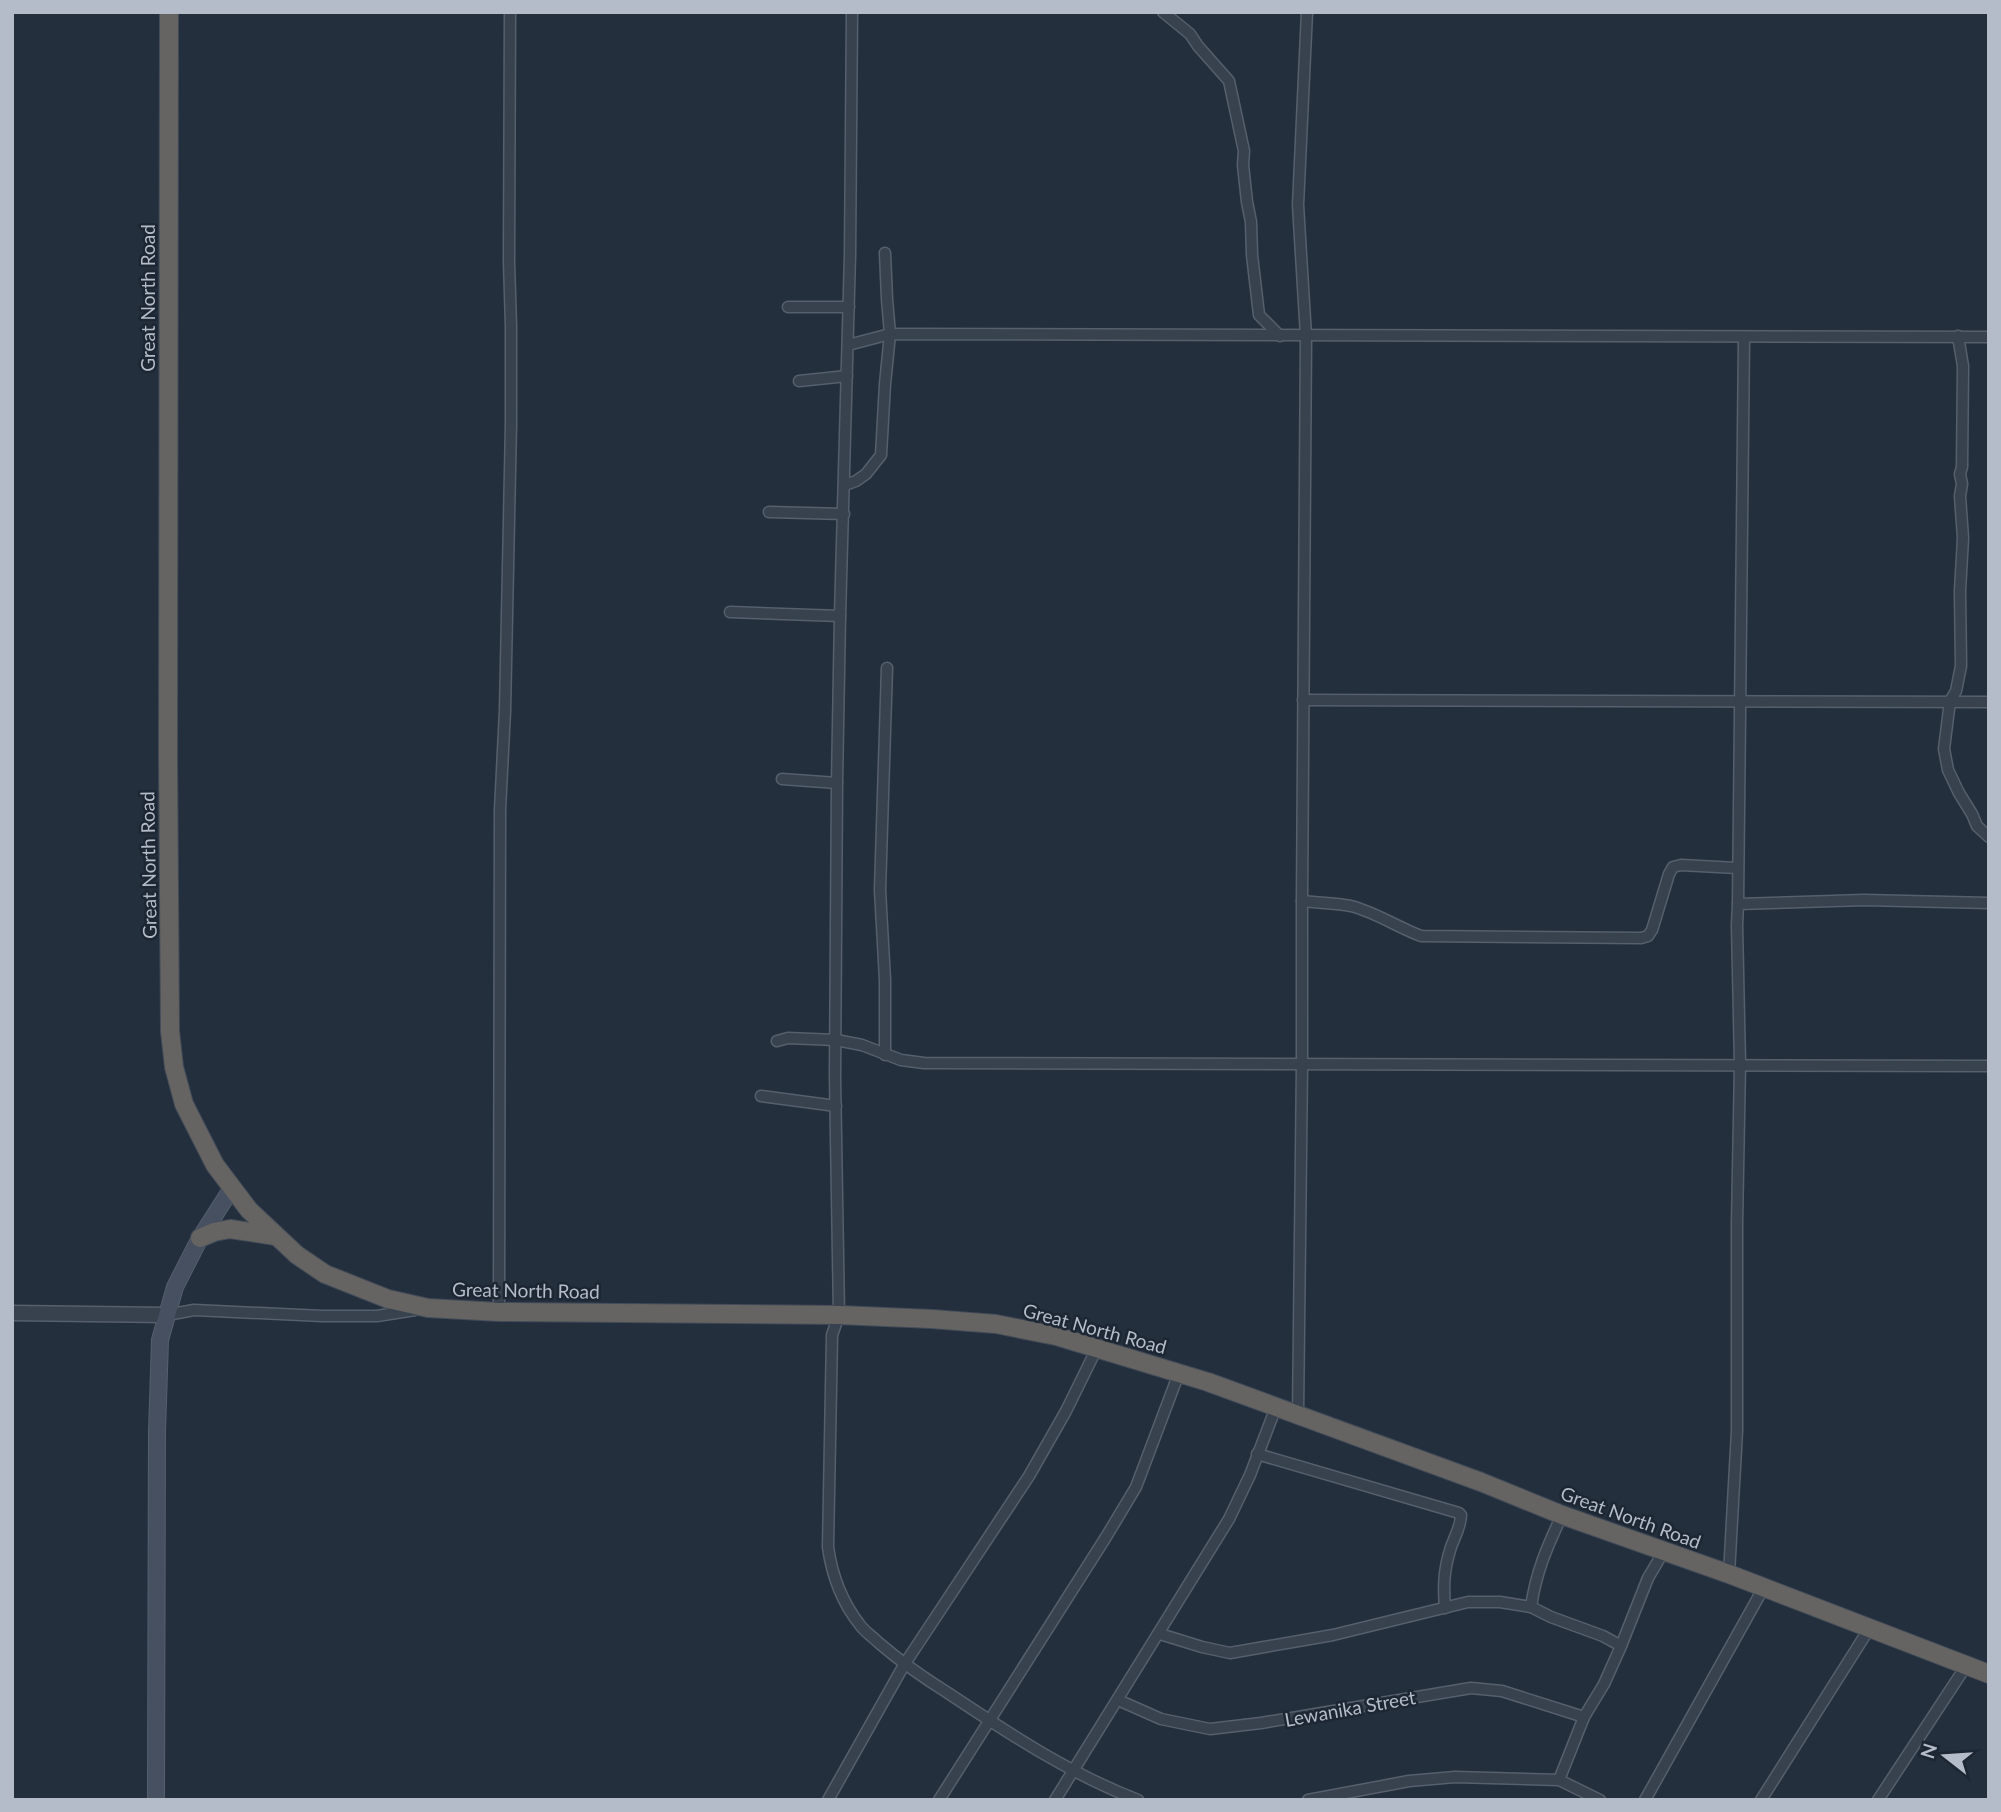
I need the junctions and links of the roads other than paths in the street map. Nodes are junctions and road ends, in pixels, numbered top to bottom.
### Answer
1 (169, 12) edge
2 (510, 12) edge
3 (852, 12) edge
4 (1163, 12) edge
5 (1307, 12) edge
6 (885, 253) dead end
7 (788, 307) dead end
8 (849, 307) junction
9 (890, 334) junction
10 (1280, 336) junction
11 (1306, 336) junction
12 (1958, 336) junction
13 (1989, 337) edge
14 (1744, 338) junction
15 (848, 345) junction
16 (847, 376) junction
17 (799, 382) dead end
18 (845, 485) junction
19 (769, 512) dead end
20 (844, 514) junction
21 (730, 611) dead end
22 (839, 617) junction
23 (887, 668) dead end
24 (1303, 700) junction
25 (1740, 701) junction
26 (1950, 701) junction
27 (1989, 702) edge
28 (782, 779) dead end
29 (837, 783) junction
30 (1989, 837) edge
31 (1737, 867) junction
32 (1302, 901) junction
33 (1989, 903) edge
34 (1738, 904) junction
35 (836, 1040) junction
36 (777, 1041) dead end
37 (885, 1055) junction
38 (1302, 1065) junction
39 (1740, 1065) junction
40 (1989, 1066) edge
41 (761, 1096) dead end
42 (836, 1106) junction
43 (232, 1188) junction
44 (276, 1236) junction
45 (200, 1238) junction
46 (428, 1308) junction
47 (499, 1311) junction
48 (12, 1313) edge
49 (167, 1315) junction
50 (839, 1315) junction
51 (1097, 1348) junction
52 (1179, 1373) junction
53 (1276, 1407) junction
54 (1298, 1415) junction
55 (1257, 1454) junction
56 (1562, 1515) junction
57 (1664, 1551) junction
58 (1729, 1574) junction
59 (1764, 1587) junction
60 (1531, 1607) junction
61 (1445, 1608) junction
62 (1869, 1629) junction
63 (1160, 1634) junction
64 (1621, 1646) junction
65 (904, 1665) junction
66 (1966, 1665) junction
67 (1989, 1674) edge
68 (1118, 1700) junction
69 (1584, 1717) junction
70 (990, 1721) junction
71 (1073, 1770) junction
72 (1559, 1780) junction
73 (156, 1800) edge
74 (828, 1800) edge
75 (939, 1800) edge
76 (1055, 1800) edge
77 (1138, 1800) edge
78 (1308, 1800) edge
79 (1600, 1800) edge
80 (1645, 1800) edge
81 (1761, 1800) edge
82 (1878, 1800) edge

1 - 43 highway, Great North Road
2 - 47 street
3 - 8 street
4 - 10 street
5 - 11 street
6 - 9 street
7 - 8 street
8 - 15 street
9 - 10 street
9 - 15 street
9 - 18 street
10 - 11 street
11 - 14 street
11 - 24 street
12 - 13 street
12 - 14 street
12 - 26 street
14 - 25 street
15 - 16 street
16 - 17 street
16 - 18 street
18 - 20 street
19 - 20 street
20 - 22 street
21 - 22 street
22 - 29 street
23 - 37 street
24 - 25 street
24 - 32 street
25 - 26 street
25 - 31 street
26 - 27 street
26 - 30 street
28 - 29 street
29 - 35 street
31 - 32 street
31 - 34 street
32 - 38 street
33 - 34 street
34 - 39 street
35 - 36 street
35 - 37 street
35 - 42 street
37 - 38 street
38 - 39 street
38 - 54 street
39 - 40 street
39 - 58 street
41 - 42 street
42 - 50 street
43 - 44 highway, Great North Road
43 - 45 main road
44 - 45 highway
44 - 46 highway, Great North Road
45 - 49 main road
46 - 47 highway, Great North Road
46 - 49 street
47 - 50 highway, Great North Road
48 - 49 street
49 - 73 main road
50 - 51 highway, Great North Road
50 - 65 street
51 - 52 highway, Great North Road
51 - 65 street
52 - 53 highway, Great North Road
52 - 70 street
53 - 54 highway, Great North Road
53 - 55 street
54 - 56 highway, Great North Road
55 - 61 street
55 - 63 street
56 - 57 highway, Great North Road
56 - 60 street
57 - 58 highway, Great North Road
57 - 64 street
58 - 59 highway, Great North Road
59 - 62 highway, Great North Road
59 - 80 street
60 - 61 street
60 - 64 street
61 - 63 street
62 - 66 highway, Great North Road
62 - 81 street
63 - 68 street
64 - 69 street
65 - 70 street
65 - 74 street
66 - 67 highway, Great North Road
66 - 82 street
68 - 69 street, Lewanika Street
68 - 71 street
69 - 72 street
70 - 71 street
70 - 75 street
71 - 76 street
71 - 77 street
72 - 78 street
72 - 79 street

